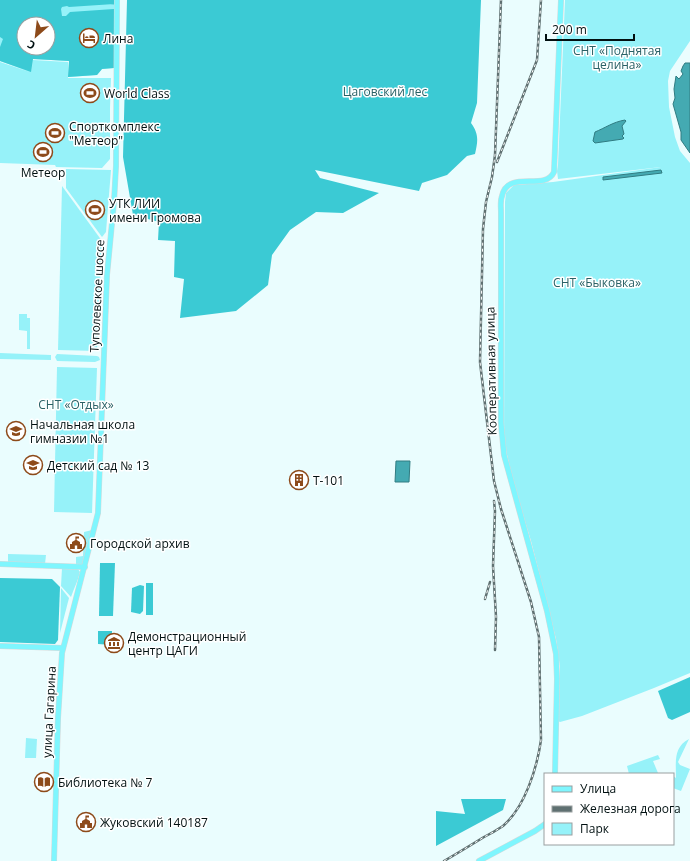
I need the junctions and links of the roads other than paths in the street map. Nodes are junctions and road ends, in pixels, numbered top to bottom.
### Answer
1 (117, 0) edge
2 (561, 0) edge
3 (0, 564) edge
4 (85, 567) junction
5 (0, 646) edge
6 (62, 648) junction
7 (555, 773) edge
8 (543, 826) edge
9 (54, 861) edge
10 (479, 861) edge

1 - 4 main road, Туполевское шоссе
2 - 7 main road, Кооперативная улица
3 - 4 main road
4 - 6 main road, улица Гагарина
5 - 6 main road
6 - 9 main road, улица Гагарина
8 - 10 main road

